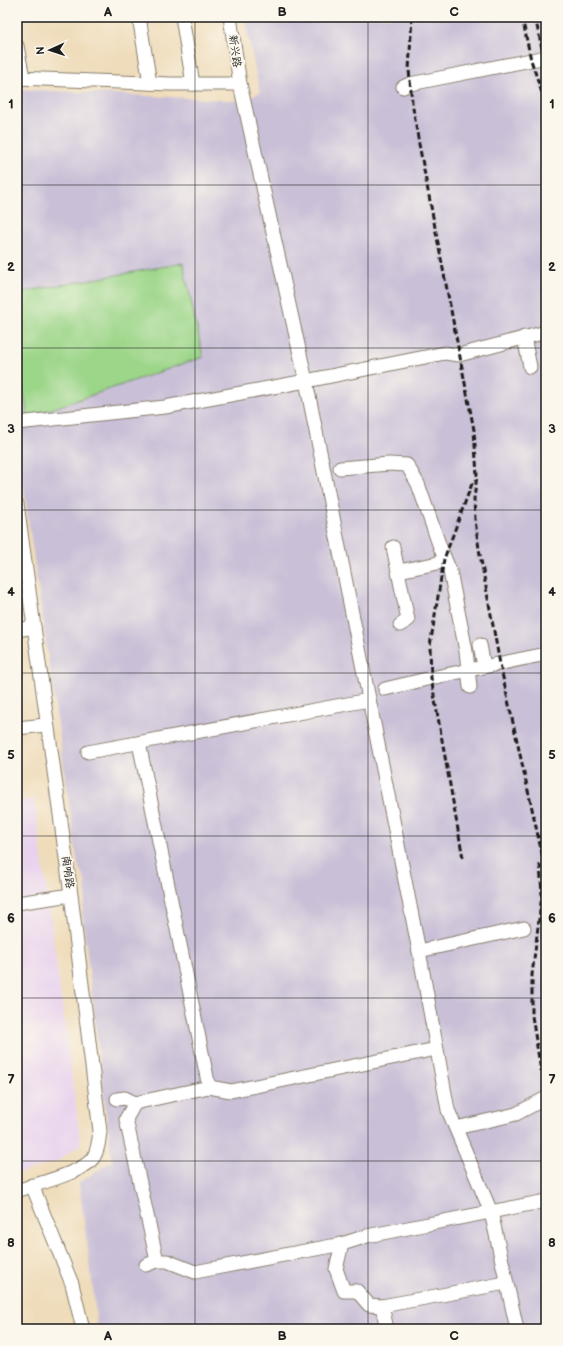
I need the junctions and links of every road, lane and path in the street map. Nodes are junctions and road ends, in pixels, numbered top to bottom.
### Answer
1 (138, 17) edge
2 (182, 17) edge
3 (230, 17) edge
4 (17, 46) edge
5 (546, 57) edge
6 (20, 78) edge
7 (150, 83) junction
8 (193, 84) junction
9 (240, 84) junction
10 (403, 87) dead end
11 (546, 332) edge
12 (524, 337) junction
13 (530, 367) dead end
14 (306, 381) junction
15 (17, 423) edge
16 (340, 468) dead end
17 (17, 504) edge
18 (393, 547) dead end
19 (444, 559) junction
20 (399, 571) junction
21 (400, 625) dead end
22 (34, 627) junction
23 (17, 630) edge
24 (480, 645) dead end
25 (546, 654) edge
26 (484, 666) junction
27 (470, 671) junction
28 (470, 687) dead end
29 (385, 689) dead end
30 (369, 700) junction
31 (45, 725) dead end
32 (17, 728) edge
33 (139, 742) junction
34 (88, 752) dead end
35 (71, 894) junction
36 (17, 903) edge
37 (524, 928) dead end
38 (419, 951) junction
39 (436, 1049) junction
40 (209, 1087) junction
41 (546, 1098) edge
42 (117, 1100) dead end
43 (135, 1103) junction
44 (456, 1128) junction
45 (32, 1186) junction
46 (17, 1191) edge
47 (546, 1201) edge
48 (491, 1212) junction
49 (342, 1244) junction
50 (506, 1283) junction
51 (382, 1306) junction
52 (83, 1329) edge
53 (387, 1329) edge
54 (517, 1329) edge

1 - 7 street
2 - 8 street
3 - 9 street, 新兴路
4 - 6 street
5 - 10 street
6 - 7 street
7 - 8 street
8 - 9 street
9 - 14 street, 新兴路
11 - 12 street
12 - 13 street
12 - 14 street
14 - 15 street
14 - 30 street, 新兴路
16 - 19 street
17 - 22 street, 南响路
18 - 20 street
19 - 20 street
19 - 27 street
20 - 21 street
22 - 23 street
22 - 35 street, 南响路
24 - 26 street
25 - 26 street
26 - 27 street
27 - 28 street
27 - 29 street
30 - 33 street
30 - 38 street, 新兴路
31 - 32 street
33 - 34 street
33 - 40 street
35 - 36 street
35 - 45 street, 南响路
37 - 38 street
38 - 39 street, 新兴路
39 - 40 street
39 - 44 street, 新兴路
40 - 43 street
41 - 44 street
42 - 43 street
43 - 49 street
44 - 48 street, 新兴路
45 - 46 street, 南响路
45 - 52 street
47 - 48 street
48 - 49 street
48 - 50 street, 新兴路
49 - 51 street
50 - 51 street
50 - 54 street, 新兴路
51 - 53 street

